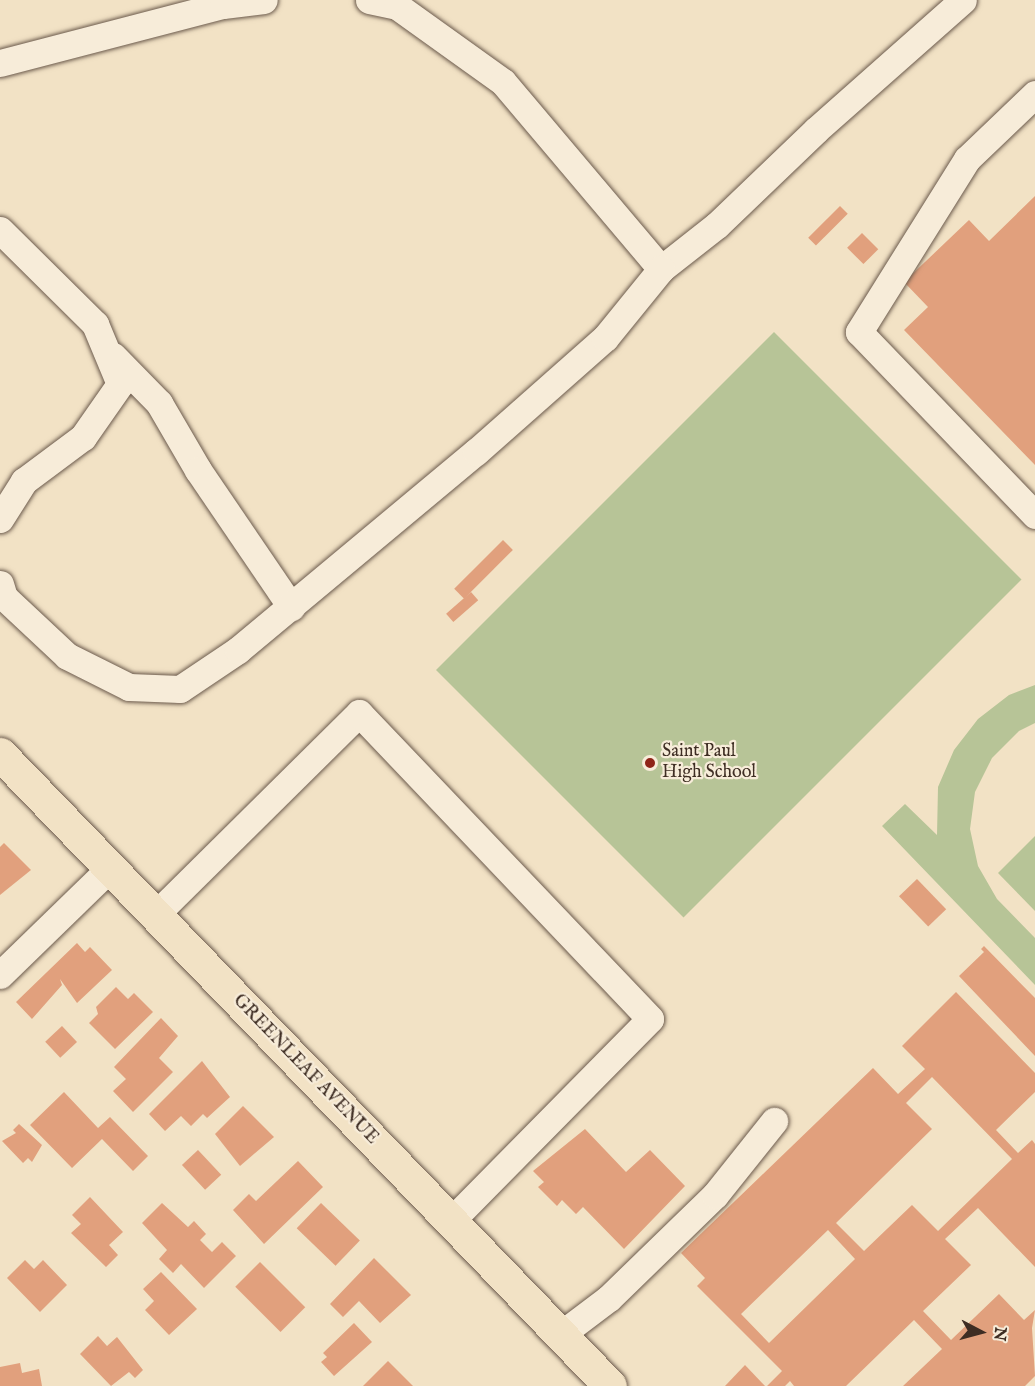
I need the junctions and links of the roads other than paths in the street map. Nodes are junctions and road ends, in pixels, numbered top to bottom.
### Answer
1 (264, 0) edge
2 (369, 0) edge
3 (963, 0) edge
4 (0, 63) edge
5 (1035, 94) edge
6 (0, 230) edge
7 (661, 269) junction
8 (104, 346) junction
9 (1035, 515) edge
10 (0, 519) edge
11 (0, 584) edge
12 (291, 607) junction
13 (0, 754) edge
14 (110, 868) junction
15 (155, 915) junction
16 (0, 975) edge
17 (774, 1121) dead end
18 (451, 1221) junction
19 (560, 1335) junction
20 (610, 1386) edge

1 - 4 street
2 - 7 street
3 - 7 street
5 - 9 street
6 - 8 street
7 - 12 street
8 - 10 street
8 - 12 street
11 - 12 street
13 - 14 main road, GREENLEAF AVENUE
14 - 15 main road, GREENLEAF AVENUE
14 - 16 street
15 - 18 main road, GREENLEAF AVENUE
15 - 18 street
17 - 19 street
18 - 19 main road, GREENLEAF AVENUE
19 - 20 main road, GREENLEAF AVENUE

